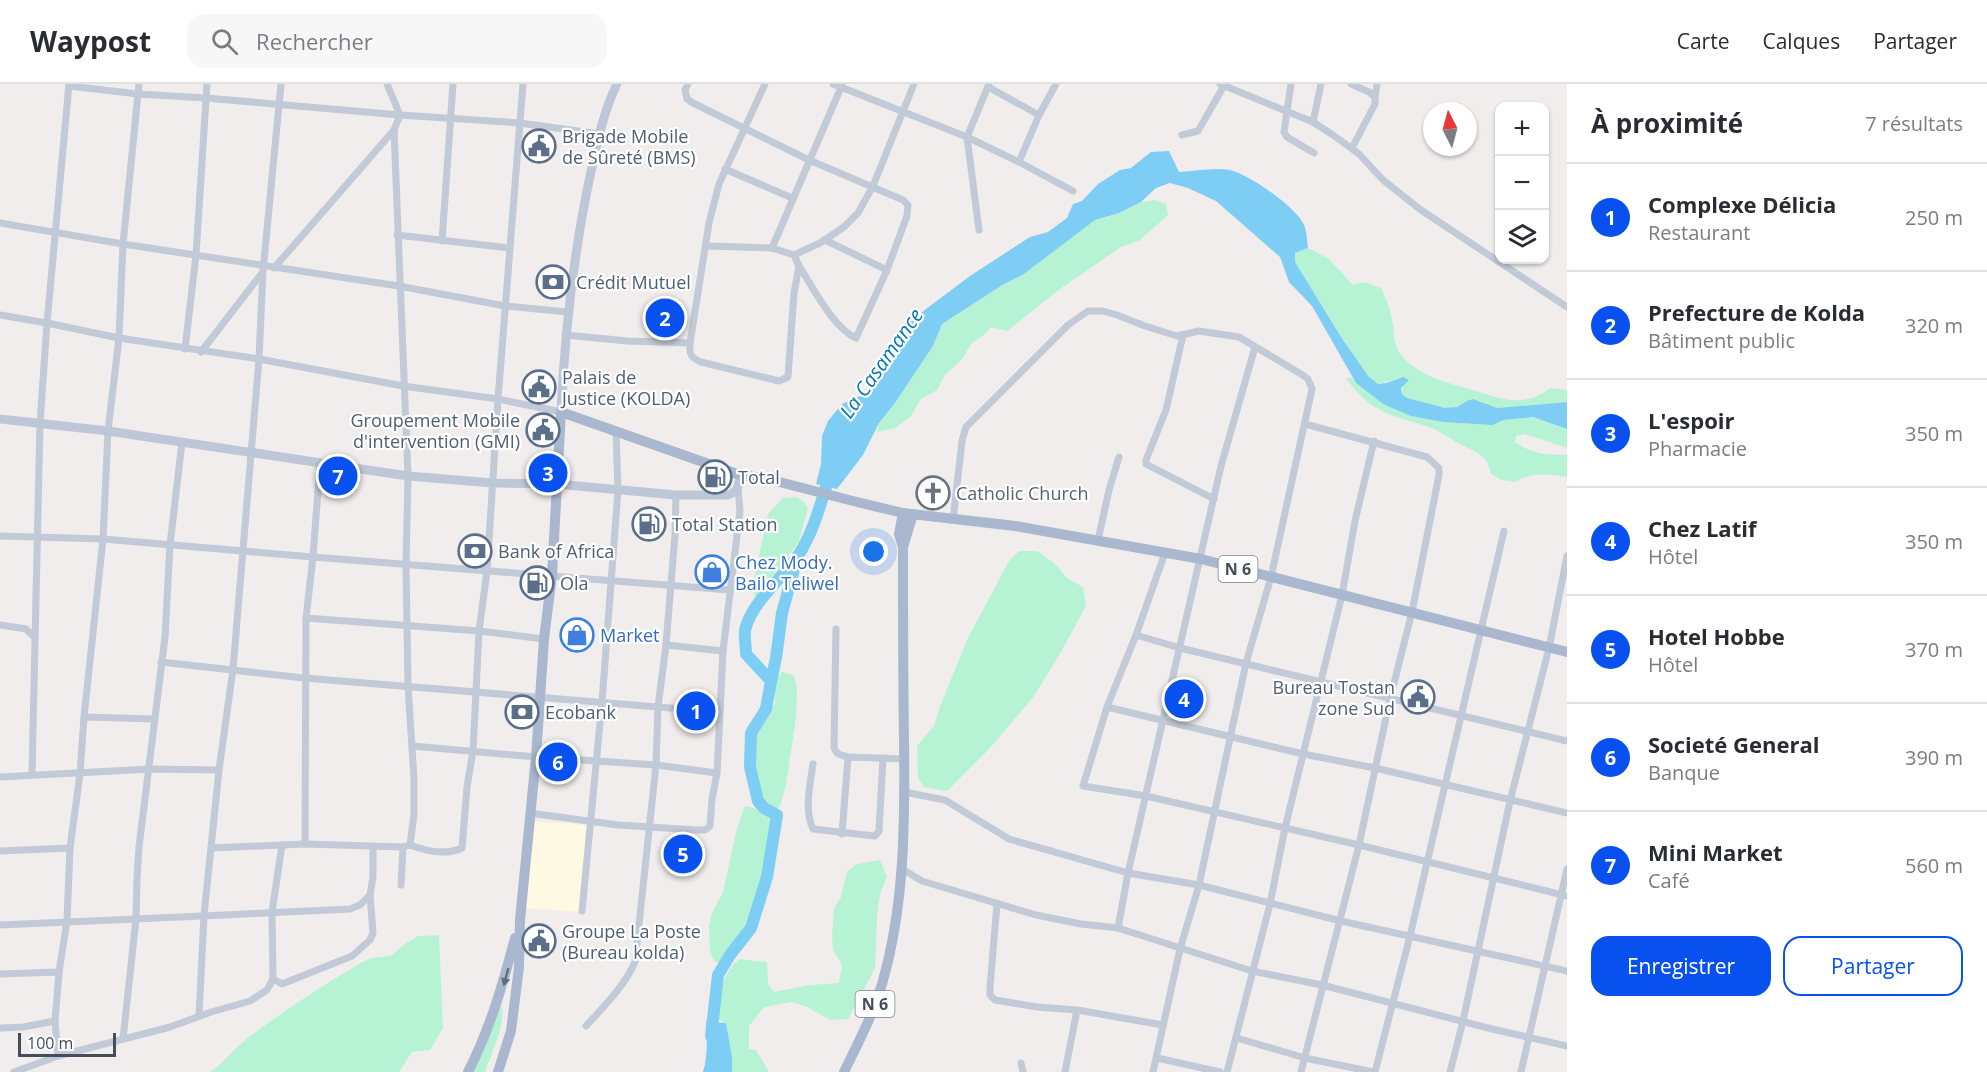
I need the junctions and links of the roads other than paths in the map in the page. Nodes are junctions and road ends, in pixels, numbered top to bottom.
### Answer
1 (139, 84) edge
2 (207, 84) edge
3 (281, 84) edge
4 (387, 84) edge
5 (453, 84) edge
6 (524, 84) edge
7 (616, 84) edge
8 (687, 84) edge
9 (765, 84) edge
10 (833, 84) edge
11 (914, 84) edge
12 (1056, 84) edge
13 (1291, 84) edge
14 (1322, 84) edge
15 (1351, 84) edge
16 (1377, 84) edge
17 (69, 85) edge
18 (989, 85) edge
19 (1223, 85) edge
20 (841, 86) edge
21 (138, 94) junction
22 (1375, 97) junction
23 (206, 98) junction
24 (279, 105) junction
25 (902, 112) junction
26 (1286, 112) junction
27 (400, 115) junction
28 (1039, 116) junction
29 (451, 119) junction
30 (1313, 122) junction
31 (520, 123) junction
32 (746, 128) junction
33 (394, 130) junction
34 (600, 134) junction
35 (1182, 135) dead end
36 (967, 137) junction
37 (1352, 148) junction
38 (1314, 153) dead end
39 (809, 160) junction
40 (1019, 162) junction
41 (725, 169) junction
42 (873, 186) junction
43 (1073, 190) dead end
44 (792, 198) junction
45 (0, 223) edge
46 (980, 230) dead end
47 (56, 232) junction
48 (397, 235) junction
49 (825, 240) junction
50 (442, 241) junction
51 (123, 244) junction
52 (707, 246) junction
53 (509, 248) junction
54 (772, 248) junction
55 (196, 255) junction
56 (794, 255) junction
57 (799, 266) junction
58 (263, 268) junction
59 (273, 268) junction
60 (887, 270) junction
61 (399, 286) junction
62 (505, 306) junction
63 (1567, 307) edge
64 (568, 312) junction
65 (0, 315) edge
66 (47, 323) junction
67 (565, 335) junction
68 (1183, 335) junction
69 (119, 338) junction
70 (690, 343) junction
71 (1255, 347) junction
72 (184, 349) junction
73 (201, 352) junction
74 (259, 359) junction
75 (403, 386) junction
76 (498, 399) junction
77 (561, 412) junction
78 (0, 419) edge
79 (40, 423) junction
80 (1305, 424) junction
81 (108, 431) junction
82 (616, 432) junction
83 (1374, 441) junction
84 (182, 442) junction
85 (250, 454) junction
86 (1119, 458) dead end
87 (320, 463) junction
88 (740, 475) junction
89 (408, 477) junction
90 (494, 483) junction
91 (556, 484) junction
92 (738, 489) junction
93 (618, 490) junction
94 (676, 495) junction
95 (1214, 499) junction
96 (880, 508) junction
97 (908, 513) junction
98 (953, 520) junction
99 (1504, 531) dead end
100 (900, 534) junction
101 (0, 536) edge
102 (37, 536) junction
103 (103, 539) junction
104 (1098, 540) junction
105 (170, 545) junction
106 (903, 547) junction
107 (242, 551) junction
108 (1165, 553) junction
109 (1567, 556) edge
110 (313, 557) junction
111 (1201, 559) junction
112 (406, 564) junction
113 (487, 571) junction
114 (552, 575) junction
115 (1271, 577) junction
116 (611, 581) junction
117 (671, 585) junction
118 (729, 590) junction
119 (1342, 595) junction
120 (1412, 612) junction
121 (306, 618) junction
122 (0, 625) edge
123 (408, 626) junction
124 (836, 629) dead end
125 (1480, 630) junction
126 (479, 631) junction
127 (1136, 635) junction
128 (33, 636) junction
129 (544, 639) junction
130 (666, 645) junction
131 (1180, 648) junction
132 (1549, 648) junction
133 (723, 651) junction
134 (1567, 652) edge
135 (161, 662) junction
136 (1246, 663) junction
137 (232, 669) junction
138 (304, 678) junction
139 (1321, 681) junction
140 (408, 686) junction
141 (476, 692) junction
142 (540, 696) junction
143 (1390, 699) junction
144 (602, 702) junction
145 (658, 707) junction
146 (1107, 707) junction
147 (719, 712) junction
148 (84, 717) junction
149 (1460, 717) junction
150 (155, 719) junction
151 (1164, 721) junction
152 (1527, 733) junction
153 (1232, 736) junction
154 (1567, 741) edge
155 (412, 746) junction
156 (472, 751) junction
157 (1304, 754) junction
158 (536, 757) junction
159 (848, 757) junction
160 (884, 758) junction
161 (904, 759) junction
162 (597, 761) junction
163 (813, 764) dead end
164 (656, 765) junction
165 (1375, 768) junction
166 (150, 769) junction
167 (219, 770) junction
168 (717, 773) junction
169 (32, 774) junction
170 (80, 774) junction
171 (0, 777) edge
172 (1443, 785) junction
173 (904, 792) junction
174 (1146, 796) junction
175 (1510, 801) junction
176 (1213, 812) junction
177 (530, 813) junction
178 (1567, 813) edge
179 (590, 822) junction
180 (650, 826) junction
181 (1285, 828) junction
182 (842, 834) junction
183 (305, 844) junction
184 (282, 845) junction
185 (1359, 845) junction
186 (406, 846) junction
187 (373, 847) junction
188 (70, 848) junction
189 (212, 848) junction
190 (0, 851) edge
191 (1426, 862) junction
192 (902, 869) junction
193 (1567, 869) edge
194 (1128, 873) junction
195 (1493, 879) junction
196 (401, 885) dead end
197 (1199, 885) junction
198 (370, 895) junction
199 (1564, 895) edge
200 (997, 904) junction
201 (1270, 904) junction
202 (582, 911) dead end
203 (272, 912) junction
204 (204, 915) junction
205 (136, 919) junction
206 (520, 920) junction
207 (67, 921) junction
208 (1341, 921) junction
209 (0, 926) edge
210 (1118, 928) junction
211 (1410, 936) junction
212 (1180, 949) junction
213 (1477, 950) junction
214 (1545, 966) junction
215 (1252, 971) junction
216 (1567, 971) edge
217 (59, 972) junction
218 (0, 974) edge
219 (273, 979) junction
220 (1322, 985) junction
221 (1393, 1003) junction
222 (1077, 1010) junction
223 (199, 1017) junction
224 (55, 1021) junction
225 (1463, 1021) junction
226 (1163, 1025) junction
227 (586, 1026) dead end
228 (0, 1028) edge
229 (1528, 1037) junction
230 (1237, 1038) junction
231 (123, 1039) junction
232 (1567, 1046) edge
233 (58, 1056) junction
234 (1157, 1058) junction
235 (1305, 1058) junction
236 (1021, 1062) dead end
237 (14, 1072) edge
238 (468, 1072) edge
239 (498, 1072) edge
240 (844, 1072) edge
241 (1023, 1072) edge
242 (1065, 1072) edge
243 (1154, 1072) edge
244 (1220, 1072) edge
245 (1227, 1072) edge
246 (1301, 1072) edge
247 (1374, 1072) edge
248 (1450, 1072) edge
249 (1521, 1072) edge

1 - 21 street
2 - 23 street
3 - 24 street
4 - 27 street
5 - 29 street
6 - 31 street
7 - 34 main road
8 - 32 street
9 - 32 street
10 - 20 street
11 - 25 street
12 - 28 street
13 - 26 street
14 - 30 street
15 - 22 street
16 - 22 street
17 - 21 street
17 - 47 street
18 - 28 street
18 - 36 street
19 - 26 street
19 - 35 street
20 - 25 street
20 - 39 street
21 - 23 street
21 - 51 street
22 - 37 street
23 - 24 street
23 - 55 street
24 - 27 street
24 - 58 street
25 - 36 street
25 - 42 street
26 - 30 street
26 - 38 street
27 - 29 street
27 - 33 street
28 - 40 street
29 - 31 street
29 - 50 street
30 - 37 street
31 - 34 street
31 - 53 street
32 - 39 street
32 - 41 street
33 - 48 street
33 - 59 street
34 - 64 main road
36 - 40 street
36 - 46 street
37 - 63 street
39 - 42 street
39 - 44 street
40 - 43 street
41 - 44 street
41 - 52 street
42 - 49 street
42 - 60 street
44 - 54 street
45 - 47 street
47 - 51 street
47 - 66 street
48 - 50 street
48 - 61 street
49 - 56 street
49 - 60 street
50 - 53 street
51 - 55 street
51 - 69 street
52 - 54 street
52 - 70 street
53 - 62 street
54 - 56 street
55 - 58 street
55 - 72 street
56 - 57 street
57 - 60 street
57 - 70 street
58 - 59 street
58 - 73 street
58 - 74 street
59 - 61 street
61 - 62 street
61 - 75 street
62 - 64 street
62 - 76 street
64 - 67 main road
65 - 66 street
66 - 69 street
66 - 79 street
67 - 70 street
67 - 77 main road
68 - 71 street
68 - 95 street
68 - 98 street
69 - 72 street
69 - 81 street
71 - 80 street
71 - 95 street
72 - 73 street
73 - 74 street
74 - 75 street
74 - 85 street
75 - 76 street
75 - 89 street
76 - 77 street
76 - 90 street
77 - 82 main road
77 - 91 main road
78 - 79 main road
79 - 81 main road
79 - 102 street
80 - 83 street
80 - 115 street
81 - 84 main road
81 - 103 street
82 - 88 main road
82 - 93 street
83 - 119 street
83 - 120 street
84 - 85 main road
84 - 105 street
85 - 87 main road
85 - 107 street
86 - 104 street
87 - 89 main road
87 - 110 street
88 - 92 main road
88 - 96 main road
89 - 90 main road
89 - 112 street
90 - 91 main road
90 - 113 street
91 - 93 main road
91 - 114 main road
92 - 94 main road
92 - 118 street
93 - 94 main road
93 - 116 street
94 - 117 street
95 - 111 street
96 - 97 main road
96 - 100 main road
97 - 98 main road, N 6
97 - 100 main road, N 6
97 - 106 main road, N 6
98 - 104 main road, N 6
99 - 125 street
100 - 106 main road, N 6
101 - 102 street
102 - 103 street
102 - 128 street
103 - 105 street
103 - 148 street
104 - 108 main road, N 6
105 - 107 street
105 - 135 street
106 - 161 main road, N 6
107 - 110 street
107 - 137 street
108 - 111 main road, N 6
108 - 127 street
109 - 132 street
110 - 112 street
110 - 121 street
111 - 115 main road, N 6
111 - 131 street
112 - 113 street
112 - 123 street
113 - 114 street
113 - 126 street
114 - 116 street
114 - 129 main road
115 - 119 main road, N 6
115 - 136 street
116 - 117 street
116 - 144 street
117 - 118 street
117 - 130 street
118 - 133 street
119 - 120 main road, N 6
119 - 139 street
120 - 125 main road, N 6
120 - 143 street
121 - 123 street
121 - 138 street
122 - 128 street
123 - 126 street
123 - 140 street
124 - 159 street
125 - 132 main road, N 6
125 - 149 street
126 - 129 street
126 - 141 street
127 - 131 street
127 - 146 street
128 - 169 street
129 - 142 main road
130 - 133 street
130 - 145 street
131 - 136 street
131 - 151 street
132 - 134 main road, N 6
132 - 152 street
133 - 147 street
135 - 137 street
135 - 150 street
136 - 139 street
136 - 153 street
137 - 138 street
137 - 167 street
138 - 140 street
138 - 183 street
139 - 143 street
139 - 157 street
140 - 141 street
140 - 155 street
141 - 142 street
141 - 156 street
142 - 144 street
142 - 158 main road
143 - 149 street
143 - 165 street
144 - 145 street
144 - 162 street
145 - 147 street
145 - 164 street
146 - 151 street
146 - 174 street
147 - 168 street
148 - 150 street
148 - 170 street
149 - 152 street
149 - 172 street
150 - 166 street
151 - 153 street
151 - 174 street
152 - 154 street
152 - 175 street
153 - 157 street
153 - 176 street
155 - 156 street
155 - 186 street
156 - 158 street
156 - 186 street
157 - 165 street
157 - 181 street
158 - 162 street
158 - 177 main road
159 - 160 street
159 - 182 street
160 - 161 street
160 - 182 street
161 - 173 main road, N 6
162 - 164 street
162 - 179 street
163 - 182 street
164 - 168 street
164 - 180 street
165 - 172 street
165 - 185 street
166 - 167 street
166 - 170 street
166 - 205 street
167 - 189 street
168 - 180 street
169 - 170 street
169 - 171 street
170 - 188 street
172 - 175 street
172 - 191 street
173 - 192 main road, N 6
173 - 194 street
174 - 176 street
174 - 194 street
175 - 178 street
175 - 195 street
176 - 181 street
176 - 197 street
177 - 179 street
177 - 206 main road
179 - 180 street
179 - 202 street
180 - 227 street
181 - 185 street
181 - 201 street
183 - 184 street
183 - 187 street
184 - 189 street
184 - 203 street
185 - 191 street
185 - 208 street
186 - 187 street
186 - 196 street
187 - 198 street
188 - 190 street
188 - 207 street
189 - 204 street
191 - 195 street
191 - 211 street
192 - 200 street
192 - 240 main road, N 6
193 - 199 street
194 - 197 street
194 - 210 street
195 - 199 street
195 - 213 street
197 - 201 street
197 - 212 street
198 - 203 street
198 - 219 street
199 - 214 street
200 - 210 street
200 - 222 street
201 - 208 street
201 - 215 street
203 - 204 street
203 - 219 street
204 - 205 street
204 - 223 street
205 - 207 street
205 - 231 street
206 -> 238 main road
206 - 239 main road
207 - 209 street
207 - 217 street
208 - 211 street
208 - 220 street
210 - 212 street
211 - 213 street
211 - 221 street
212 - 215 street
212 - 226 street
213 - 214 street
213 - 225 street
214 - 216 street
214 - 229 street
215 - 220 street
215 - 230 street
217 - 218 street
217 - 224 street
219 - 223 street
220 - 221 street
220 - 235 street
221 - 225 street
221 - 247 street
222 - 226 street
222 - 242 street
223 - 231 street
224 - 228 street
224 - 233 street
225 - 229 street
225 - 248 street
226 - 234 street
229 - 232 street
229 - 249 street
230 - 235 street
230 - 245 street
231 - 233 street
233 - 237 street
234 - 243 street
234 - 244 street
235 - 246 street
235 - 247 street
236 - 241 street

